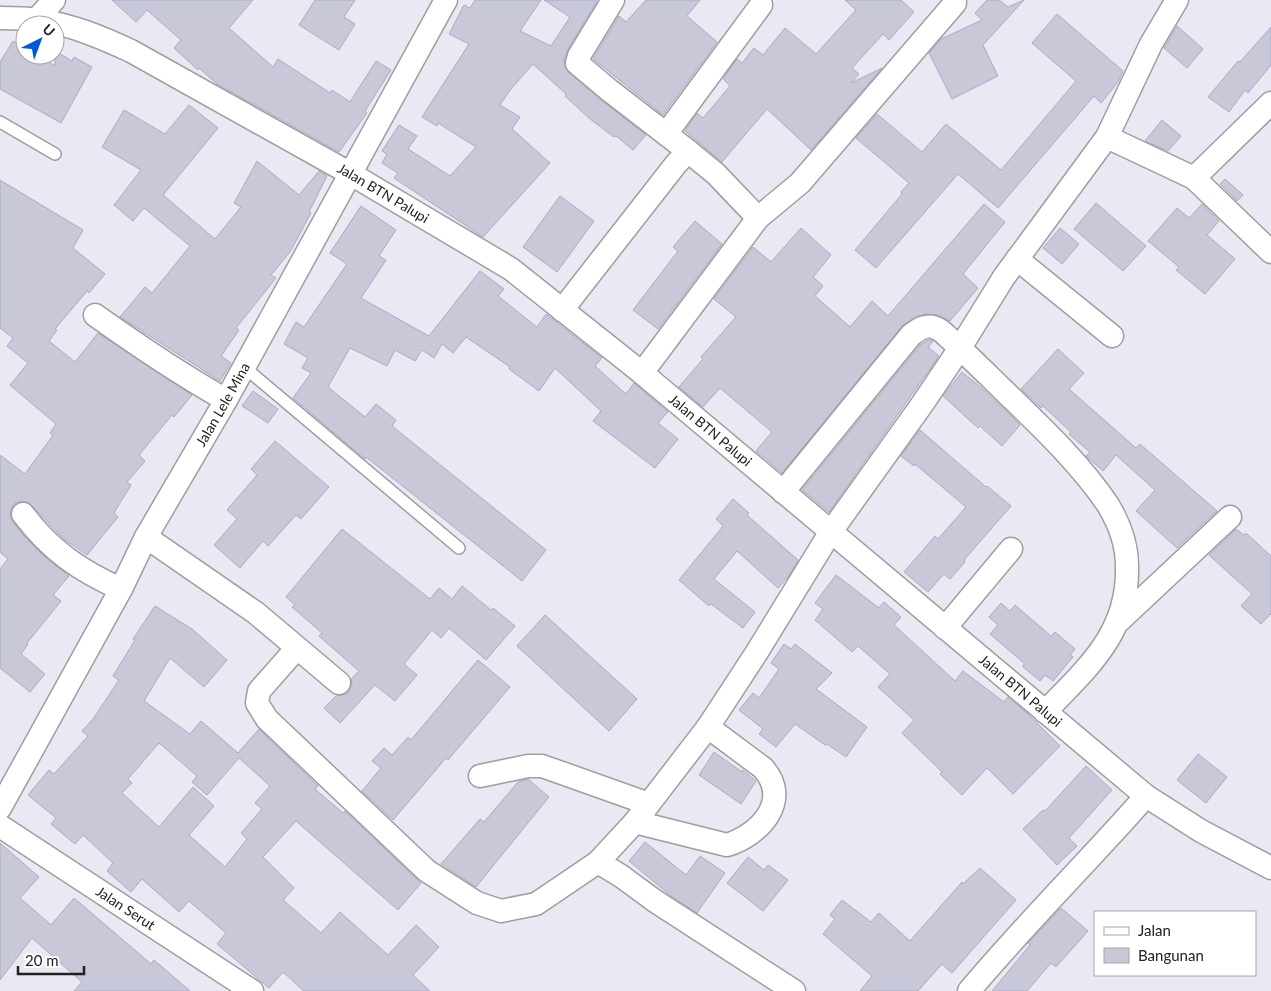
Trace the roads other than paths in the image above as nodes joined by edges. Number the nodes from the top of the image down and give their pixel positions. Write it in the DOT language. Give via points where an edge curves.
graph roads {
  1 [pos="54,0"];
  2 [pos="446,0"];
  3 [pos="613,0"];
  4 [pos="1177,0"];
  5 [pos="955,3"];
  6 [pos="761,4"];
  7 [pos="41,15"];
  8 [pos="0,18"];
  9 [pos="15,18"];
  10 [pos="65,25"];
  11 [pos="1271,104"];
  12 [pos="0,122"];
  13 [pos="666,134"];
  14 [pos="1107,137"];
  15 [pos="688,151"];
  16 [pos="55,154"];
  17 [pos="351,174"];
  18 [pos="1194,178"];
  19 [pos="758,218"];
  20 [pos="1271,252"];
  21 [pos="1017,259"];
  22 [pos="562,310"];
  23 [pos="95,315"];
  24 [pos="1112,336"];
  25 [pos="960,348"];
  26 [pos="244,367"];
  27 [pos="642,373"];
  28 [pos="226,400"];
  29 [pos="783,492"];
  30 [pos="23,514"];
  31 [pos="1230,517"];
  32 [pos="830,533"];
  33 [pos="146,536"];
  34 [pos="460,548"];
  35 [pos="1011,549"];
  36 [pos="121,589"];
  37 [pos="1118,622"];
  38 [pos="945,628"];
  39 [pos="297,648"];
  40 [pos="339,683"];
  41 [pos="1045,712"];
  42 [pos="708,727"];
  43 [pos="480,776"];
  44 [pos="1146,796"];
  45 [pos="649,804"];
  46 [pos="0,812"];
  47 [pos="634,822"];
  48 [pos="598,862"];
  49 [pos="1271,868"];
  50 [pos="252,991"];
  51 [pos="794,991"];
  52 [pos="969,991"];
  1 -- 7 [label="street"];
  2 -- 17 [label="street, Jalan Lele Mina"];
  3 -- 13 [label="street" via="577,63"];
  4 -- 14 [label="street" via="1151,44"];
  5 -- 19 [label="street" via="800,183"];
  6 -- 13 [label="street"];
  8 -- 9 [label="street, Jalan BTN Palupi"];
  10 -- 17 [label="street, Jalan BTN Palupi" via="131,51"];
  11 -- 18 [label="street"];
  12 -- 16 [label="lane"];
  13 -- 15 [label="street"];
  14 -- 18 [label="street"];
  14 -- 21 [label="street"];
  15 -- 19 [label="street" via="716,174"];
  15 -- 22 [label="street"];
  17 -- 22 [label="street, Jalan BTN Palupi" via="511,269"];
  17 -- 26 [label="street, Jalan Lele Mina"];
  18 -- 20 [label="street"];
  19 -- 27 [label="street"];
  21 -- 24 [label="street"];
  21 -- 25 [label="street"];
  22 -- 27 [label="street, Jalan BTN Palupi"];
  23 -- 28 [label="street" via="142,349"];
  25 -- 29 [label="street" via="938,328 926,326 918,329"];
  25 -- 32 [label="street"];
  25 -- 37 [label="street" via="1086,476 1109,507 1126,546 1126,587"];
  26 -- 28 [label="street, Jalan Lele Mina"];
  26 -- 34 [label="lane"];
  27 -- 29 [label="street, Jalan BTN Palupi"];
  28 -- 33 [label="street, Jalan Lele Mina"];
  29 -- 32 [label="street, Jalan BTN Palupi"];
  30 -- 36 [label="street" via="48,544 63,556 98,579"];
  31 -- 37 [label="street"];
  32 -- 38 [label="street, Jalan BTN Palupi"];
  32 -- 42 [label="street"];
  33 -- 36 [label="street, Jalan Lele Mina"];
  33 -- 39 [label="street" via="256,613"];
  35 -- 38 [label="street"];
  36 -- 46 [label="street, Jalan Lele Mina"];
  37 -- 41 [label="street" via="1096,659"];
  38 -- 41 [label="street, Jalan BTN Palupi"];
  39 -- 40 [label="street"];
  39 -- 48 [label="street" via="259,691 256,703 266,719 427,871 477,903 501,911 536,904"];
  41 -- 44 [label="street, Jalan BTN Palupi"];
  42 -- 45 [label="street"];
  42 -- 47 [label="street" via="771,776 776,798 768,815 751,833 727,845"];
  43 -- 45 [label="street" via="542,766"];
  44 -- 49 [label="street, Jalan BTN Palupi" via="1201,831"];
  44 -- 52 [label="street"];
  45 -- 47 [label="street"];
  46 -- 50 [label="street, Jalan Serut"];
  47 -- 48 [label="street"];
  48 -- 51 [label="street"];
}
